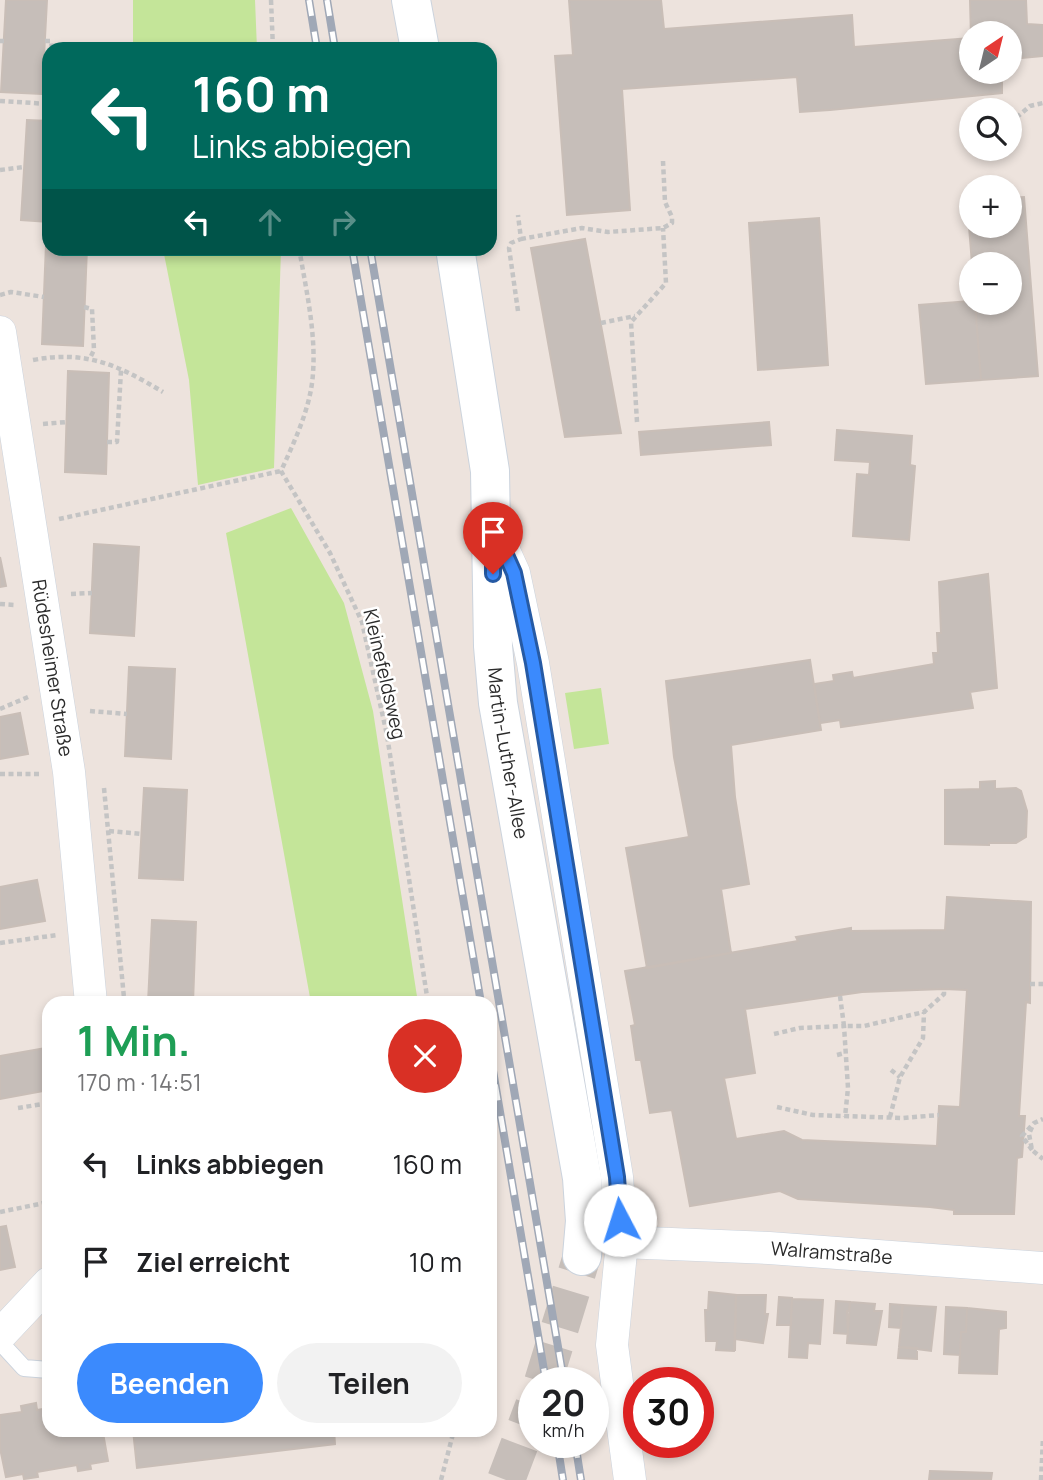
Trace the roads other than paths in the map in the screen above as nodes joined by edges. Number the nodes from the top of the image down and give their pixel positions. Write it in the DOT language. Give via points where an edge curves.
graph roads {
  1 [pos="411,0"];
  2 [pos="418,42"];
  3 [pos="456,256"];
  4 [pos="0,332"];
  5 [pos="493,526"];
  6 [pos="90,996"];
  7 [pos="622,1241"];
  8 [pos="582,1256"];
  9 [pos="1043,1268"];
  10 [pos="42,1290"];
  11 [pos="0,1335"];
  12 [pos="0,1342"];
  13 [pos="42,1369"];
  14 [pos="631,1480"];
  1 -- 2 [label="main road"];
  3 -- 5 [label="main road, Martin-Luther-Allee" via="487,436"];
  4 -- 6 [label="street, Rüdesheimer Straße" via="69,772"];
  5 -- 7 [label="street" via="514,573 533,663 617,1177"];
  5 -- 8 [label="main road, Martin-Luther-Allee" via="498,703 582,1178"];
  7 -- 9 [label="street, Walramstraße"];
  7 -- 14 [label="street" via="612,1345"];
  10 -- 11 [label="street"];
  12 -- 13 [label="lane" via="24,1368"];
}
